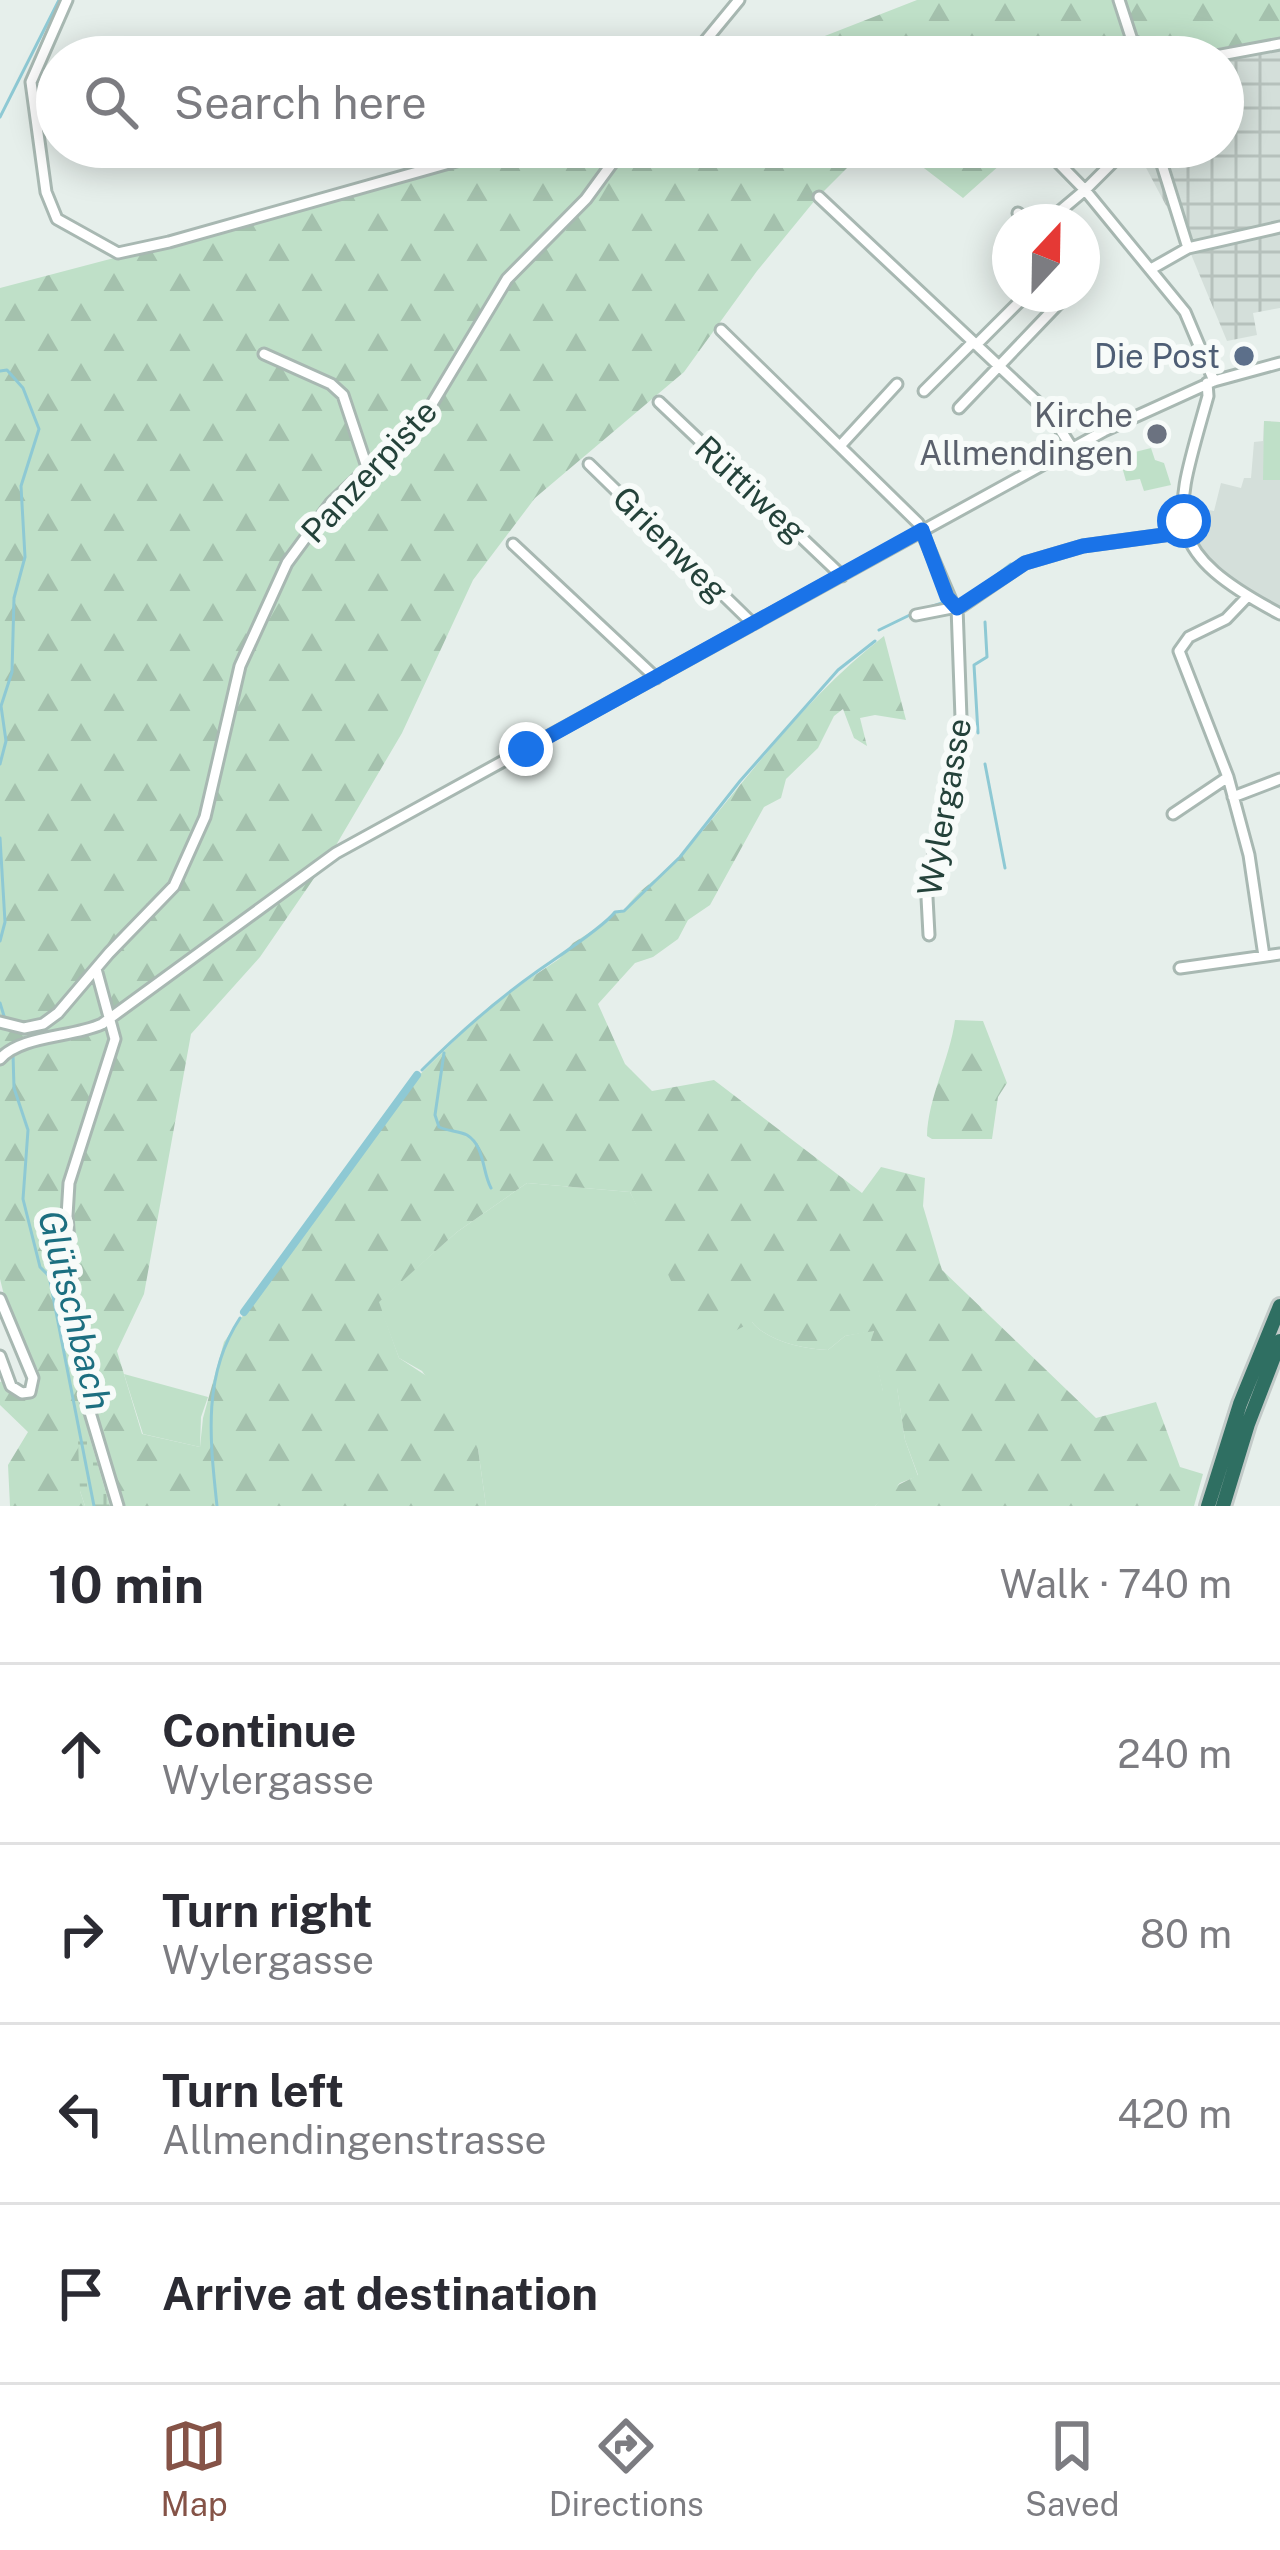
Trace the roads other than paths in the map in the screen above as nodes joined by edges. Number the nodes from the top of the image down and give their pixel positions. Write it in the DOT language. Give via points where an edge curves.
graph roads {
  1 [pos="68,0"];
  2 [pos="739,0"];
  3 [pos="1119,0"];
  4 [pos="52,36"];
  5 [pos="709,36"];
  6 [pos="1128,36"];
  7 [pos="1280,44"];
  8 [pos="1244,51"];
  9 [pos="36,71"];
  10 [pos="36,119"];
  11 [pos="43,168"];
  12 [pos="432,168"];
  13 [pos="609,168"];
  14 [pos="1064,168"];
  15 [pos="1107,168"];
  16 [pos="1163,168"];
  17 [pos="1085,190"];
  18 [pos="818,197"];
  19 [pos="1068,204"];
  20 [pos="1280,227"];
  21 [pos="1188,248"];
  22 [pos="1150,269"];
  23 [pos="1008,312"];
  24 [pos="1051,312"];
  25 [pos="721,330"];
  26 [pos="975,344"];
  27 [pos="264,354"];
  28 [pos="1280,363"];
  29 [pos="998,366"];
  30 [pos="1210,382"];
  31 [pos="897,384"];
  32 [pos="924,392"];
  33 [pos="659,402"];
  34 [pos="959,408"];
  35 [pos="840,446"];
  36 [pos="1072,448"];
  37 [pos="589,464"];
  38 [pos="368,470"];
  39 [pos="922,530"];
  40 [pos="1186,532"];
  41 [pos="513,544"];
  42 [pos="842,576"];
  43 [pos="1248,596"];
  44 [pos="956,607"];
  45 [pos="1280,614"];
  46 [pos="916,615"];
  47 [pos="753,624"];
  48 [pos="656,678"];
  49 [pos="1228,777"];
  50 [pos="1280,778"];
  51 [pos="1233,797"];
  52 [pos="1173,814"];
  53 [pos="929,935"];
  54 [pos="1280,954"];
  55 [pos="1264,956"];
  56 [pos="1180,968"];
  57 [pos="96,969"];
  58 [pos="111,1017"];
  59 [pos="0,1022"];
  60 [pos="0,1059"];
  61 [pos="0,1299"];
  62 [pos="1280,1306"];
  63 [pos="1280,1341"];
  64 [pos="0,1356"];
  65 [pos="118,1506"];
  66 [pos="1208,1506"];
  67 [pos="1223,1506"];
  1 -- 4 [label="street"];
  2 -- 5 [label="street"];
  3 -- 6 [label="street"];
  7 -- 8 [label="street"];
  9 -- 10 [label="street"];
  11 -- 12 [label="street" via="57,219 118,253"];
  13 -- 38 [label="street, Panzerpiste" via="507,279 426,414"];
  14 -- 17 [label="street"];
  15 -- 17 [label="street"];
  16 -- 21 [label="street"];
  17 -- 19 [label="street"];
  17 -- 22 [label="street"];
  18 -- 26 [label="street"];
  20 -- 21 [label="street"];
  21 -- 22 [label="street"];
  22 -- 30 [label="street" via="1191,320"];
  23 -- 26 [label="street"];
  24 -- 29 [label="street"];
  25 -- 35 [label="street"];
  26 -- 29 [label="street"];
  26 -- 32 [label="street"];
  27 -- 38 [label="street" via="343,395"];
  28 -- 30 [label="street"];
  29 -- 34 [label="street"];
  29 -- 36 [label="street" via="1056,420"];
  30 -- 36 [label="street"];
  30 -- 40 [label="street" via="1184,491"];
  31 -- 35 [label="street"];
  33 -- 42 [label="street, Rüttiweg"];
  35 -- 39 [label="street"];
  36 -- 39 [label="street"];
  37 -- 47 [label="street, Grienweg"];
  38 -- 57 [label="street, Panzerpiste" via="315,523 279,578 234,684 205,817 182,874"];
  39 -- 42 [label="street"];
  39 -- 44 [label="street, Wylergasse"];
  40 -- 43 [label="street" via="1202,562"];
  40 -- 44 [label="street" via="1025,563"];
  41 -- 48 [label="street"];
  42 -- 47 [label="street"];
  43 -- 45 [label="street"];
  43 -- 49 [label="street" via="1179,648"];
  44 -- 46 [label="street"];
  44 -- 53 [label="street, Wylergasse" via="961,718 926,879"];
  47 -- 48 [label="street"];
  48 -- 58 [label="street" via="321,862"];
  49 -- 51 [label="street"];
  49 -- 52 [label="street"];
  50 -- 51 [label="street"];
  51 -- 55 [label="street"];
  54 -- 55 [label="street"];
  55 -- 56 [label="street"];
  57 -- 58 [label="street"];
  57 -- 59 [label="street, Panzerpiste" via="43,1024"];
  58 -- 60 [label="street" via="80,1033 20,1044"];
  58 -- 65 [label="street" via="114,1047 69,1184 68,1216 86,1400"];
  61 -- 64 [label="street" via="33,1378 30,1392 10,1386"];
  62 -- 66 [label="highway"];
  63 -- 67 [label="highway"];
}
